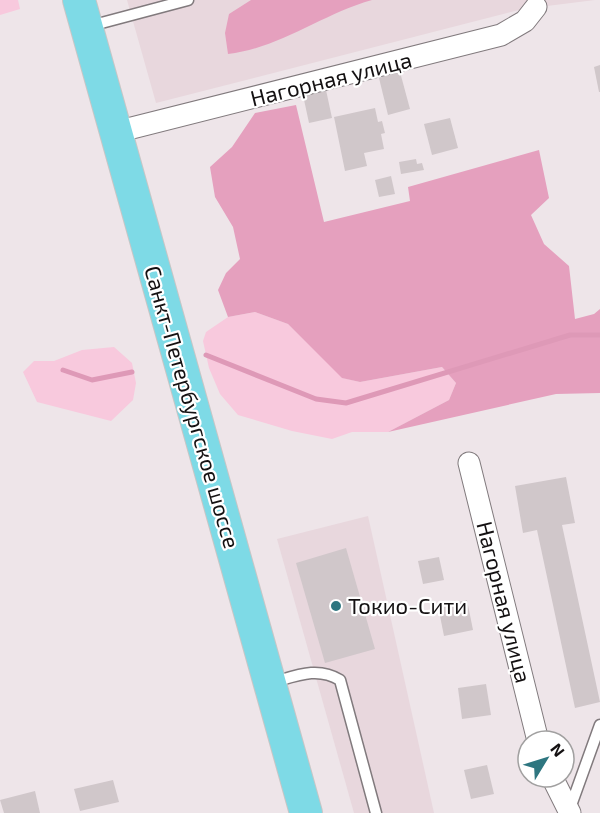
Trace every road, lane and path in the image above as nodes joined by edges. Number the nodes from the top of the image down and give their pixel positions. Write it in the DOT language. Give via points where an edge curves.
graph roads {
  1 [pos="62,0"];
  2 [pos="188,0"];
  3 [pos="536,3"];
  4 [pos="83,14"];
  5 [pos="116,132"];
  6 [pos="469,464"];
  7 [pos="270,683"];
  8 [pos="600,725"];
  9 [pos="535,729"];
  10 [pos="557,789"];
  11 [pos="568,812"];
  12 [pos="288,813"];
  13 [pos="306,813"];
  14 [pos="376,813"];
  1 -- 12 [label="main road, Санкт-Петербургское шоссе"];
  2 -- 4 [label="lane"];
  3 -- 5 [label="street, Нагорная улица" via="525,21 501,35"];
  4 -- 5 [label="main road, Санкт-Петербургское шоссе"];
  5 -- 7 [label="main road, Санкт-Петербургское шоссе"];
  6 -- 9 [label="street, Нагорная улица"];
  7 -- 13 [label="main road, Санкт-Петербургское шоссе"];
  7 -- 14 [label="lane" via="314,672 328,673 340,680"];
  8 -- 11 [label="lane"];
  10 -- 11 [label="street"];
}
